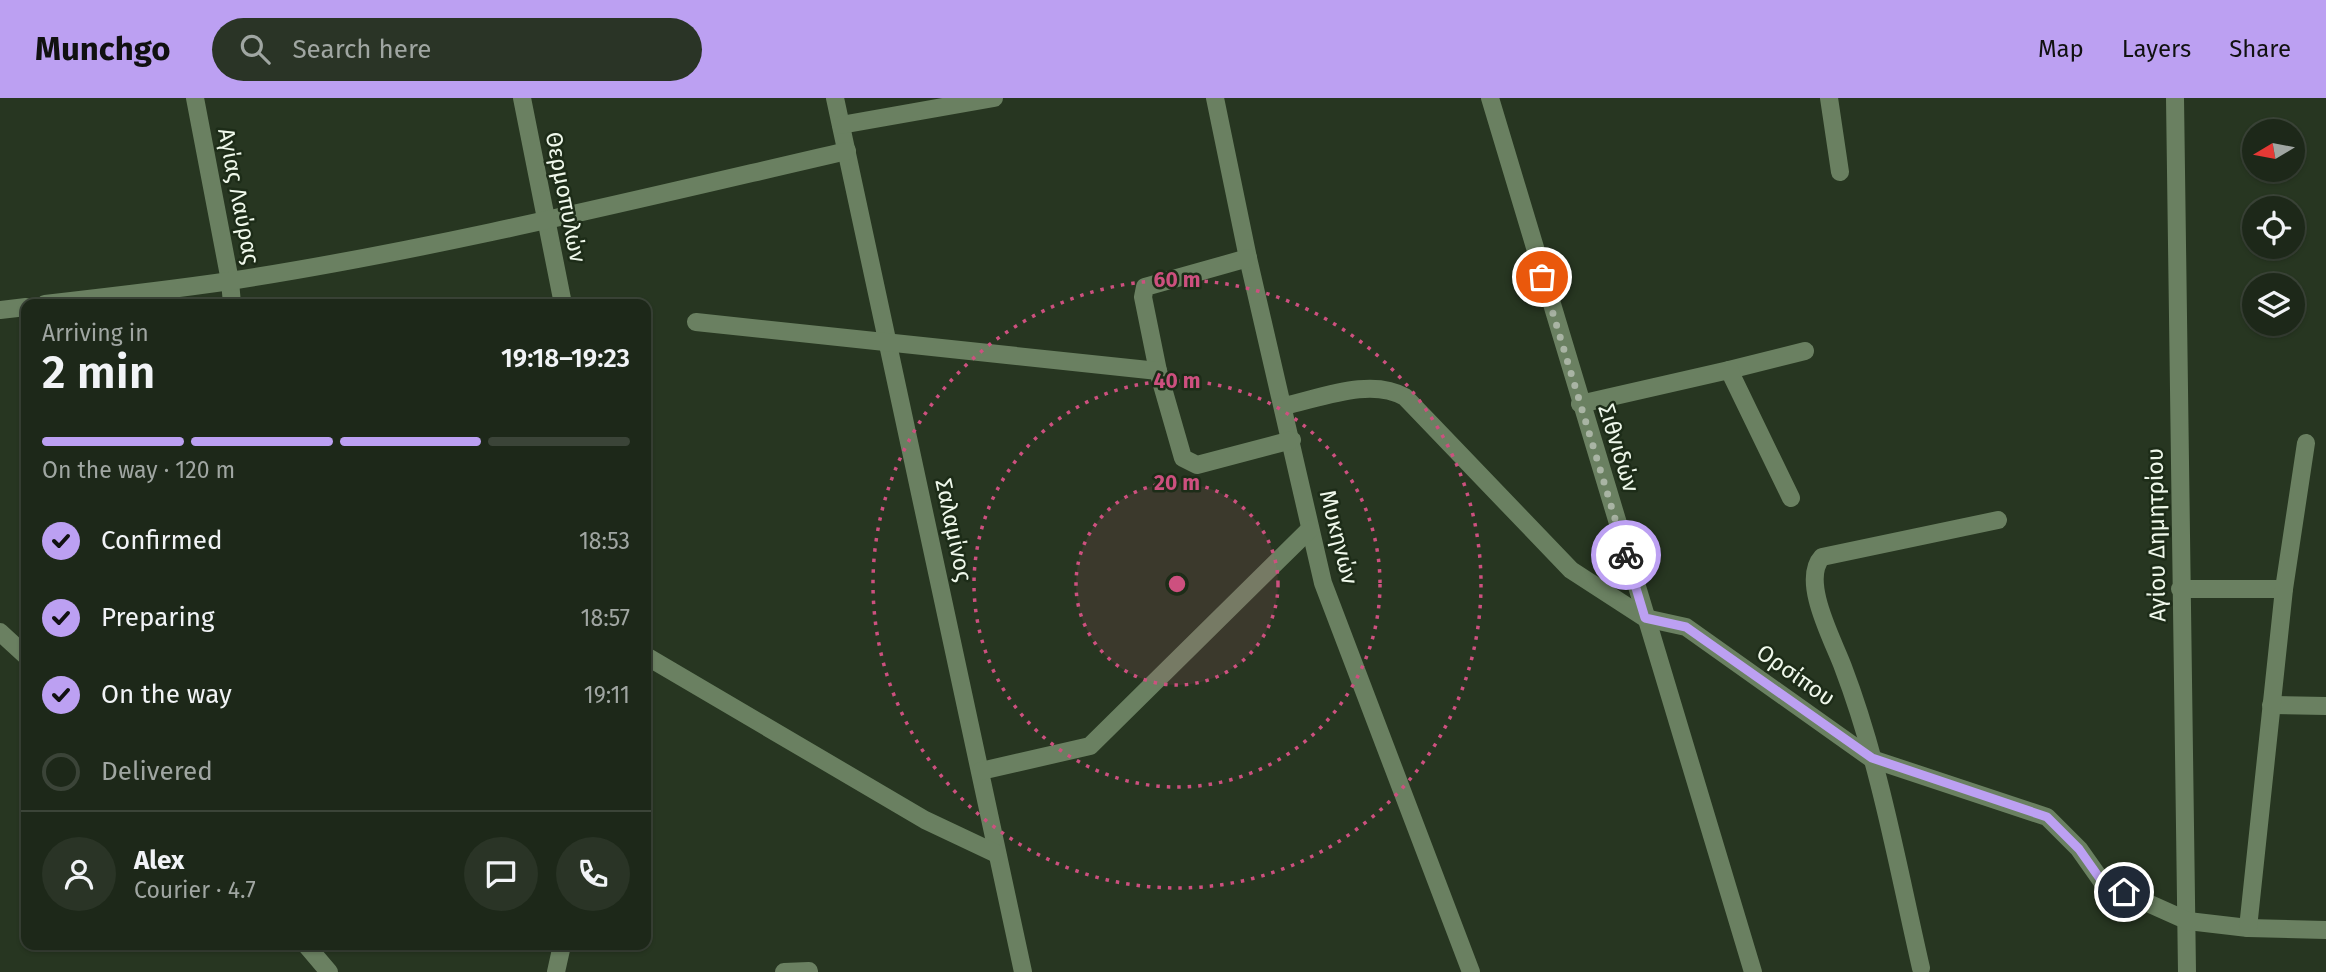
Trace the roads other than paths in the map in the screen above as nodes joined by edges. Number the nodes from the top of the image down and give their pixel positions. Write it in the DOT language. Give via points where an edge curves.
graph roads {
  1 [pos="195,98"];
  2 [pos="522,98"];
  3 [pos="835,98"];
  4 [pos="995,98"];
  5 [pos="1215,98"];
  6 [pos="1490,98"];
  7 [pos="1829,98"];
  8 [pos="2175,98"];
  9 [pos="841,125"];
  10 [pos="848,151"];
  11 [pos="1840,172"];
  12 [pos="546,220"];
  13 [pos="1248,258"];
  14 [pos="230,281"];
  15 [pos="85,299"];
  16 [pos="232,299"];
  17 [pos="562,299"];
  18 [pos="21,308"];
  19 [pos="0,310"];
  20 [pos="696,322"];
  21 [pos="888,344"];
  22 [pos="1805,351"];
  23 [pos="1728,370"];
  24 [pos="1158,371"];
  25 [pos="1580,404"];
  26 [pos="1284,406"];
  27 [pos="1292,440"];
  28 [pos="2306,443"];
  29 [pos="1791,498"];
  30 [pos="1998,520"];
  31 [pos="1310,529"];
  32 [pos="2180,589"];
  33 [pos="2284,589"];
  34 [pos="1645,618"];
  35 [pos="0,632"];
  36 [pos="21,651"];
  37 [pos="651,659"];
  38 [pos="2271,705"];
  39 [pos="2326,706"];
  40 [pos="1872,758"];
  41 [pos="981,771"];
  42 [pos="997,854"];
  43 [pos="2188,921"];
  44 [pos="2248,928"];
  45 [pos="2326,930"];
  46 [pos="310,950"];
  47 [pos="561,950"];
  48 [pos="1921,968"];
  49 [pos="809,971"];
  50 [pos="329,972"];
  51 [pos="556,972"];
  52 [pos="784,972"];
  53 [pos="1023,972"];
  54 [pos="1471,972"];
  55 [pos="1752,972"];
  56 [pos="2187,972"];
  1 -- 14 [label="street, Αγίας Λαύρας"];
  2 -- 12 [label="street, Θερμοπυλών"];
  3 -- 9 [label="street, Σαλαμίνος"];
  4 -- 9 [label="street"];
  5 -- 13 [label="street, Μυκηνών"];
  6 -- 25 [label="street, Σιθνιδών"];
  7 -- 11 [label="street"];
  8 -- 32 [label="street, Αγίου Δημητρίου"];
  9 -- 10 [label="street, Σαλαμίνος"];
  10 -- 12 [label="street"];
  10 -- 21 [label="street, Σαλαμίνος"];
  12 -- 14 [label="street"];
  12 -- 17 [label="street, Θερμοπυλών"];
  13 -- 24 [label="street" via="1145,287 1143,297"];
  13 -- 26 [label="street, Μυκηνών"];
  14 -- 15 [label="street"];
  14 -- 16 [label="street, Αγίας Λαύρας"];
  18 -- 19 [label="street"];
  20 -- 21 [label="street"];
  21 -- 24 [label="street"];
  21 -- 41 [label="street, Σαλαμίνος"];
  22 -- 23 [label="street"];
  23 -- 25 [label="street"];
  23 -- 29 [label="street"];
  24 -- 27 [label="street" via="1183,458 1189,463 1197,465"];
  25 -- 34 [label="street, Σιθνιδών"];
  26 -- 27 [label="street, Μυκηνών"];
  26 -- 34 [label="street, Ορσίπου" via="1369,388 1391,389 1405,397 1571,570"];
  27 -- 31 [label="street, Μυκηνών"];
  28 -- 33 [label="street"];
  30 -- 40 [label="street" via="1822,557 1816,564 1814,573 1828,633"];
  31 -- 41 [label="street" via="1090,746"];
  31 -- 54 [label="street, Μυκηνών" via="1323,583"];
  32 -- 33 [label="street"];
  32 -- 43 [label="street, Αγίου Δημητρίου"];
  33 -- 38 [label="street"];
  34 -- 40 [label="street, Ορσίπου" via="1686,627"];
  34 -- 55 [label="street, Σιθνιδών"];
  35 -- 36 [label="street"];
  37 -- 42 [label="street" via="925,820"];
  38 -- 39 [label="street"];
  38 -- 44 [label="street"];
  40 -- 43 [label="street, Ορσίπου" via="2047,817 2079,849 2103,883"];
  40 -- 48 [label="street"];
  41 -- 42 [label="street, Σαλαμίνος"];
  42 -- 53 [label="street, Σαλαμίνος"];
  43 -- 44 [label="street, Ορσίπου"];
  43 -- 56 [label="street, Αγίου Δημητρίου"];
  44 -- 45 [label="street, Ορσίπου"];
  46 -- 50 [label="street"];
  47 -- 51 [label="street"];
  49 -- 52 [label="street"];
}
